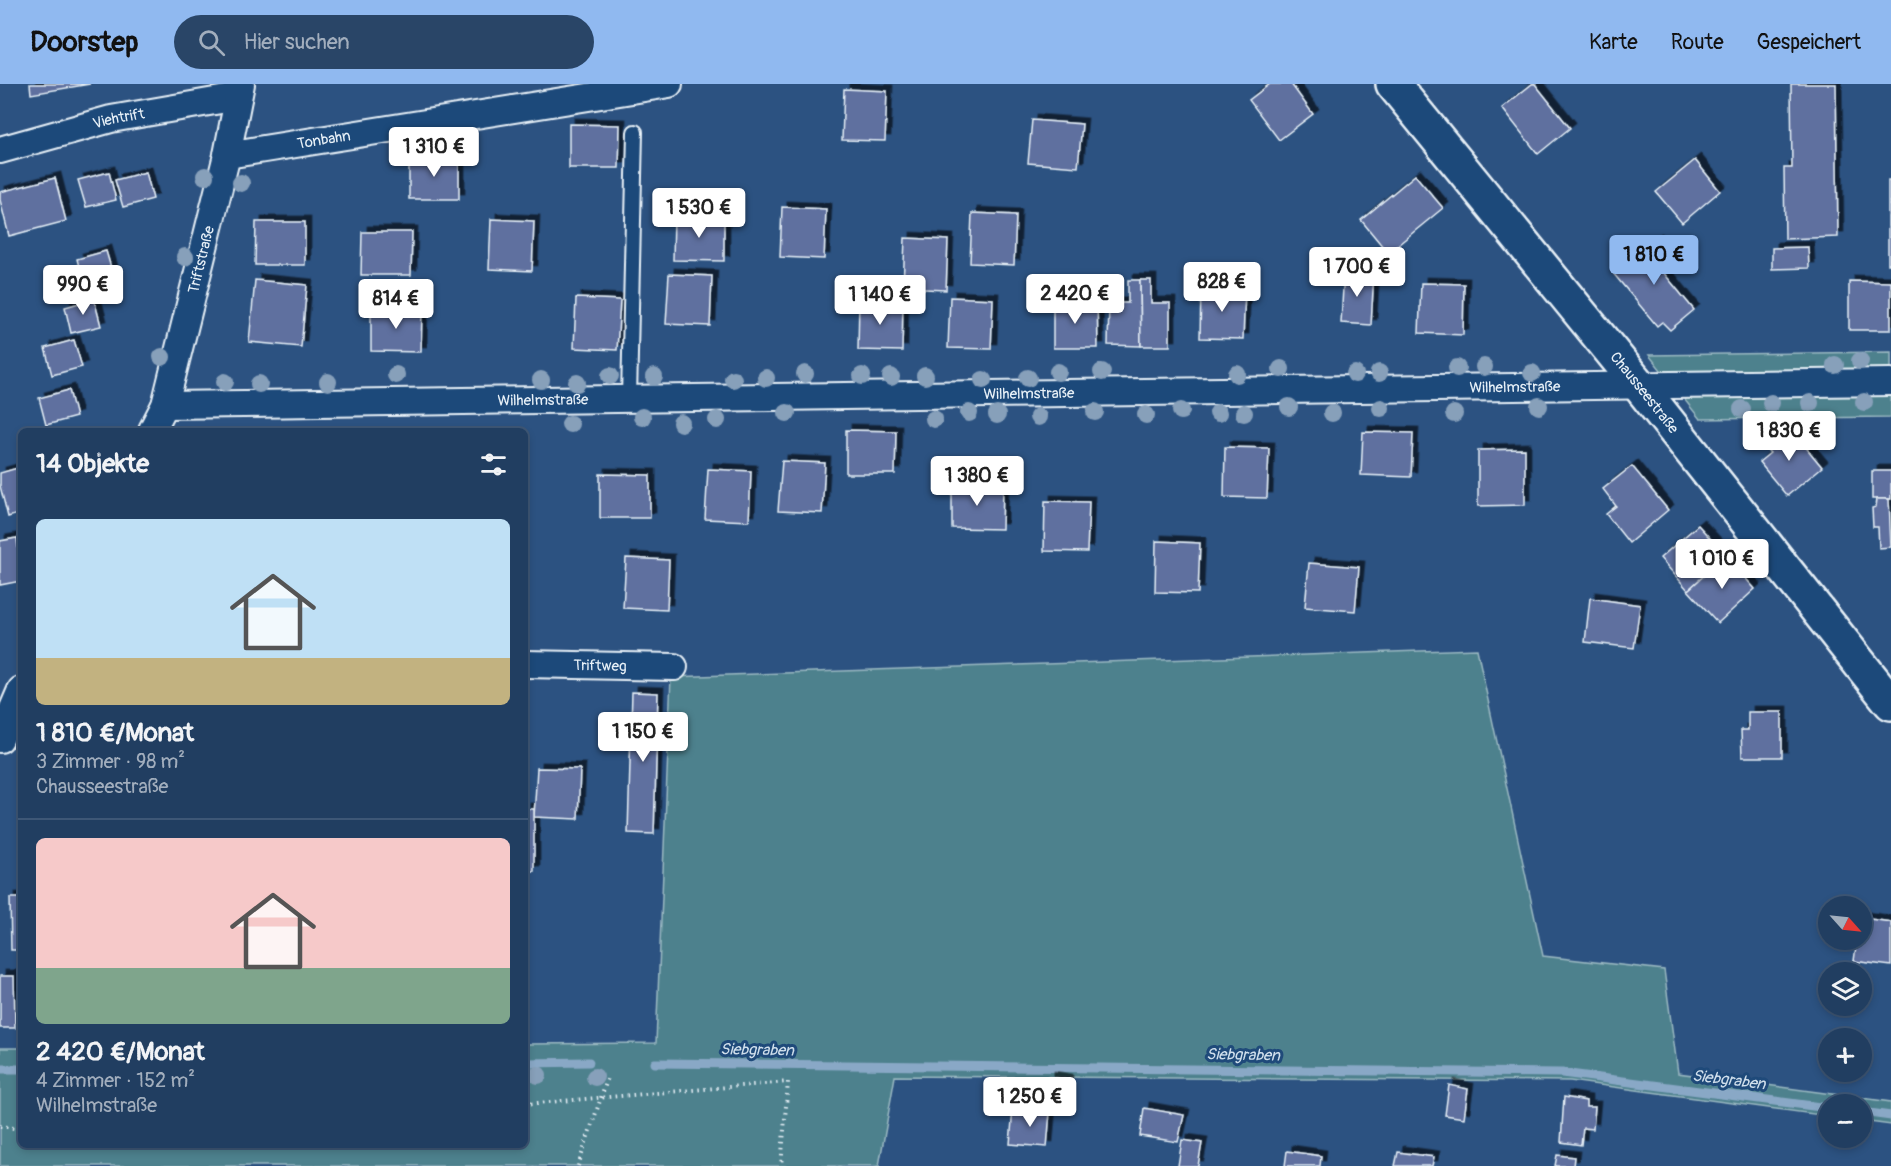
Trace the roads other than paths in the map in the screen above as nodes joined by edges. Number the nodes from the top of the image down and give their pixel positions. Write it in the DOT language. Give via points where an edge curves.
graph roads {
  1 [pos="669,84"];
  2 [pos="1393,84"];
  3 [pos="240,91"];
  4 [pos="636,132"];
  5 [pos="0,150"];
  6 [pos="227,154"];
  7 [pos="1891,382"];
  8 [pos="1638,384"];
  9 [pos="629,398"];
  10 [pos="165,405"];
  11 [pos="153,428"];
  12 [pos="528,664"];
  13 [pos="674,667"];
  14 [pos="18,697"];
  15 [pos="1891,703"];
  16 [pos="0,739"];
  1 -- 6 [label="street, Tonbahn"];
  2 -- 8 [label="main road, Chausseestraße"];
  3 -- 5 [label="street, Viehtrift" via="111,119"];
  3 -- 6 [label="street, Triftstraße"];
  4 -- 9 [label="lane"];
  6 -- 10 [label="street, Triftstraße"];
  7 -- 8 [label="street, Wilhelmstraße"];
  8 -- 9 [label="street, Wilhelmstraße"];
  8 -- 15 [label="main road, Chausseestraße"];
  9 -- 10 [label="street, Wilhelmstraße"];
  10 -- 11 [label="street, Triftstraße"];
  12 -- 13 [label="street, Triftweg"];
  14 -- 16 [label="street"];
}
